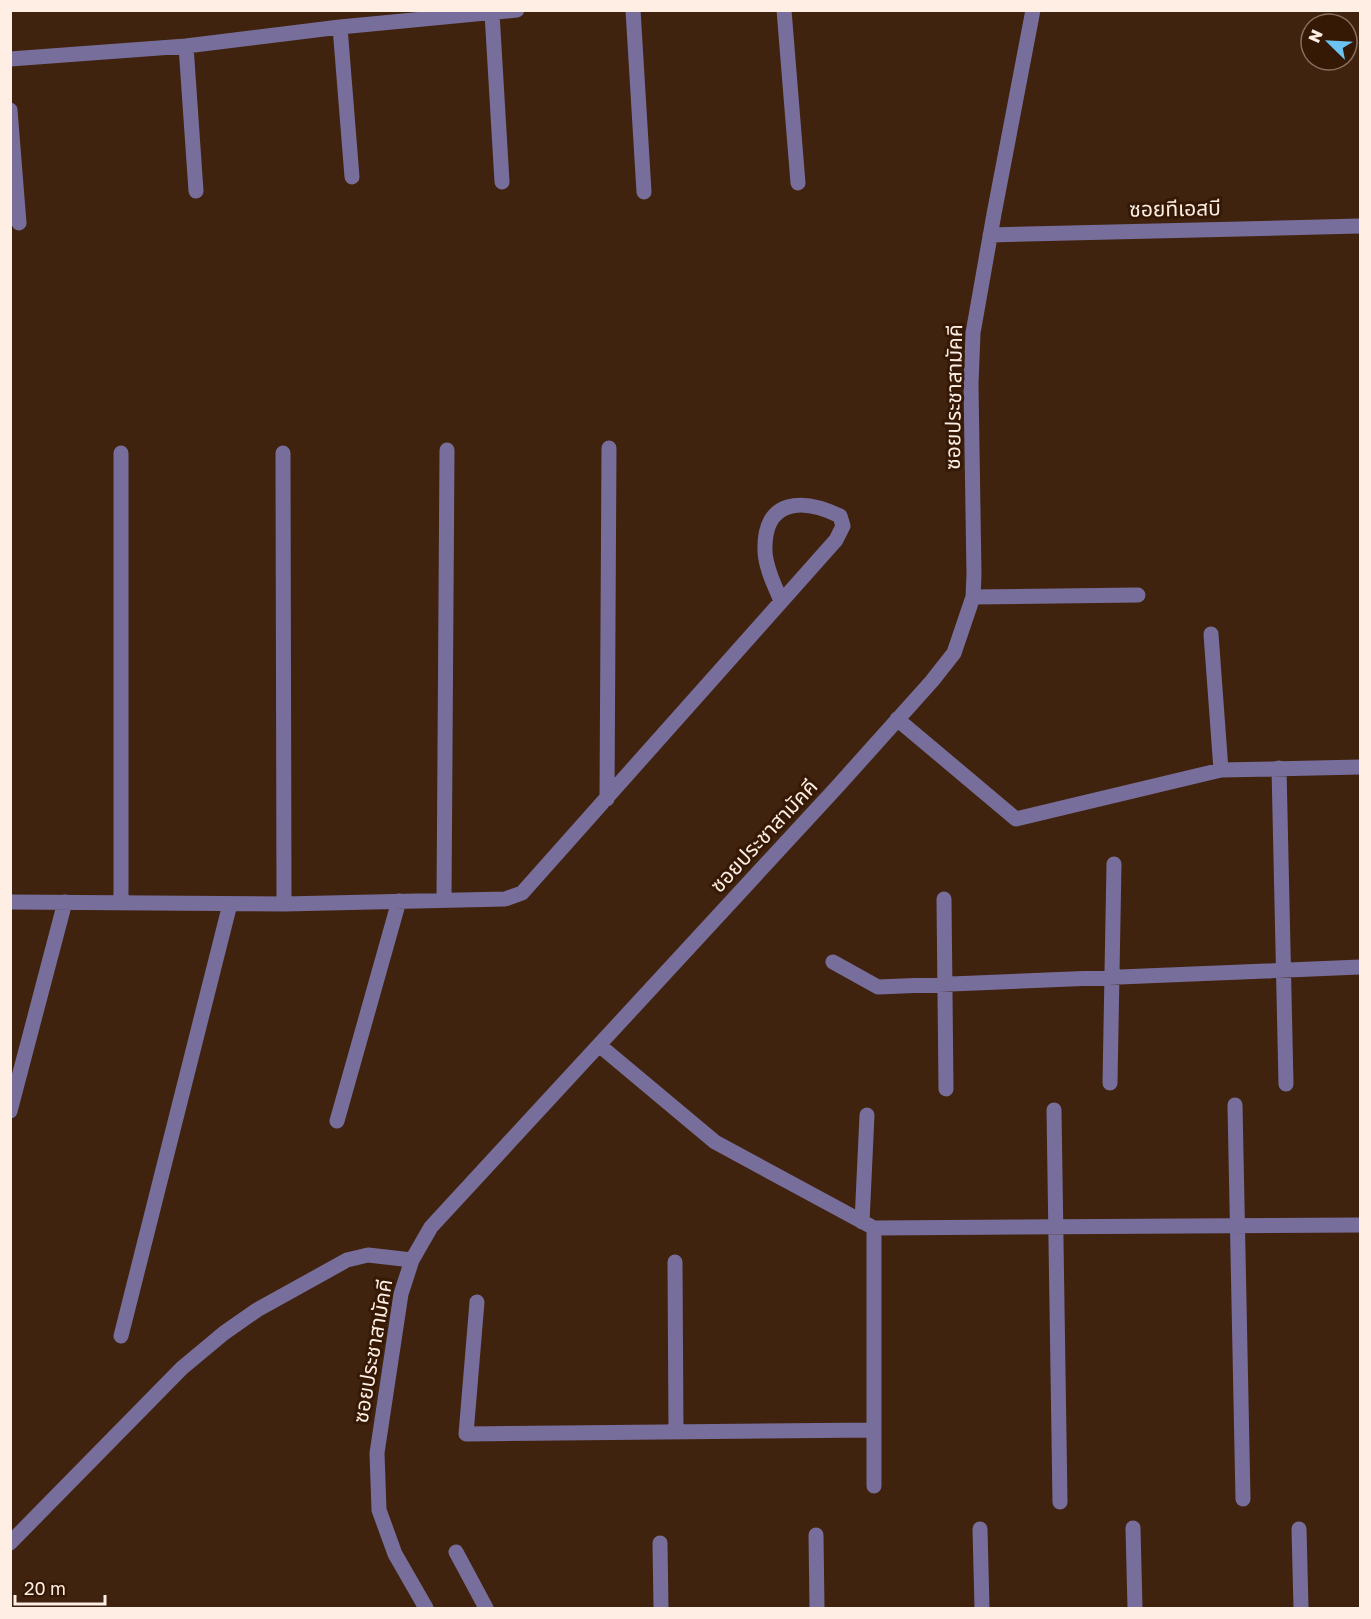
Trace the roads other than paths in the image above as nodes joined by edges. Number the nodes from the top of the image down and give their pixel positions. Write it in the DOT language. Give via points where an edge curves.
graph roads {
  1 [pos="517,10"];
  2 [pos="633,10"];
  3 [pos="784,10"];
  4 [pos="1033,10"];
  5 [pos="492,13"];
  6 [pos="340,27"];
  7 [pos="186,46"];
  8 [pos="10,59"];
  9 [pos="10,110"];
  10 [pos="352,177"];
  11 [pos="502,182"];
  12 [pos="798,183"];
  13 [pos="196,191"];
  14 [pos="644,192"];
  15 [pos="19,223"];
  16 [pos="1360,226"];
  17 [pos="990,235"];
  18 [pos="609,448"];
  19 [pos="447,450"];
  20 [pos="121,453"];
  21 [pos="283,453"];
  22 [pos="1138,595"];
  23 [pos="973,597"];
  24 [pos="781,601"];
  25 [pos="1211,634"];
  26 [pos="897,719"];
  27 [pos="1360,767"];
  28 [pos="1279,768"];
  29 [pos="1221,770"];
  30 [pos="607,799"];
  31 [pos="1114,864"];
  32 [pos="944,899"];
  33 [pos="444,900"];
  34 [pos="399,901"];
  35 [pos="10,902"];
  36 [pos="65,902"];
  37 [pos="121,902"];
  38 [pos="230,904"];
  39 [pos="284,904"];
  40 [pos="833,962"];
  41 [pos="1360,966"];
  42 [pos="1283,969"];
  43 [pos="1112,976"];
  44 [pos="944,984"];
  45 [pos="598,1046"];
  46 [pos="1110,1083"];
  47 [pos="1286,1084"];
  48 [pos="946,1089"];
  49 [pos="1234,1105"];
  50 [pos="1054,1110"];
  51 [pos="10,1111"];
  52 [pos="867,1114"];
  53 [pos="337,1121"];
  54 [pos="868,1225"];
  55 [pos="1360,1225"];
  56 [pos="1237,1226"];
  57 [pos="1055,1228"];
  58 [pos="412,1260"];
  59 [pos="675,1262"];
  60 [pos="477,1302"];
  61 [pos="121,1336"];
  62 [pos="874,1430"];
  63 [pos="676,1432"];
  64 [pos="874,1486"];
  65 [pos="1243,1499"];
  66 [pos="1060,1502"];
  67 [pos="1133,1528"];
  68 [pos="980,1529"];
  69 [pos="1299,1529"];
  70 [pos="816,1535"];
  71 [pos="10,1543"];
  72 [pos="660,1543"];
  73 [pos="456,1551"];
  74 [pos="426,1608"];
  75 [pos="486,1608"];
  76 [pos="661,1608"];
  77 [pos="817,1608"];
  78 [pos="982,1608"];
  79 [pos="1135,1608"];
  80 [pos="1301,1608"];
  1 -- 5 [label="street"];
  2 -- 14 [label="street"];
  3 -- 12 [label="street"];
  4 -- 17 [label="street, ซอยประชาสามัคคี"];
  5 -- 6 [label="street"];
  5 -- 11 [label="street"];
  6 -- 7 [label="street"];
  6 -- 10 [label="street"];
  7 -- 8 [label="street"];
  7 -- 13 [label="street"];
  9 -- 15 [label="street"];
  16 -- 17 [label="street, ซอยทีเอสบี"];
  17 -- 23 [label="street, ซอยประชาสามัคคี" via="973,333"];
  18 -- 30 [label="street"];
  19 -- 33 [label="street"];
  20 -- 37 [label="street"];
  21 -- 39 [label="street"];
  22 -- 23 [label="street"];
  23 -- 26 [label="street, ซอยประชาสามัคคี" via="954,653"];
  24 -- 24 [label="street" via="836,540 843,526 840,516 801,504 785,507 771,521 765,552"];
  24 -- 30 [label="street"];
  25 -- 29 [label="street"];
  26 -- 29 [label="street" via="1016,819"];
  26 -- 45 [label="street, ซอยประชาสามัคคี"];
  27 -- 28 [label="street"];
  28 -- 29 [label="street"];
  28 -- 42 [label="street"];
  30 -- 33 [label="street" via="522,893 505,899"];
  31 -- 43 [label="street"];
  32 -- 44 [label="street"];
  33 -- 34 [label="street"];
  34 -- 39 [label="street"];
  34 -- 53 [label="street"];
  35 -- 36 [label="street"];
  36 -- 37 [label="street"];
  36 -- 51 [label="street"];
  37 -- 38 [label="street"];
  38 -- 39 [label="street"];
  38 -- 61 [label="street"];
  40 -- 44 [label="street" via="878,987"];
  41 -- 42 [label="street"];
  42 -- 43 [label="street"];
  42 -- 47 [label="street"];
  43 -- 44 [label="street"];
  43 -- 46 [label="street"];
  44 -- 48 [label="street"];
  45 -- 54 [label="street" via="715,1142"];
  45 -- 58 [label="street, ซอยประชาสามัคคี" via="431,1227"];
  49 -- 56 [label="street"];
  50 -- 57 [label="street"];
  52 -- 54 [label="street"];
  54 -- 57 [label="street"];
  54 -- 62 [label="street"];
  55 -- 56 [label="street"];
  56 -- 57 [label="street"];
  56 -- 65 [label="street"];
  57 -- 66 [label="street"];
  58 -- 71 [label="street" via="368,1255 347,1260 224,1333 182,1368"];
  58 -- 74 [label="street, ซอยประชาสามัคคี" via="400,1294 377,1453 379,1510 395,1554"];
  59 -- 63 [label="street"];
  60 -- 63 [label="street" via="466,1434"];
  62 -- 63 [label="street"];
  62 -- 64 [label="street"];
  67 -- 79 [label="street"];
  68 -- 78 [label="street"];
  69 -- 80 [label="street"];
  70 -- 77 [label="street"];
  72 -- 76 [label="street"];
  73 -- 75 [label="street"];
}
